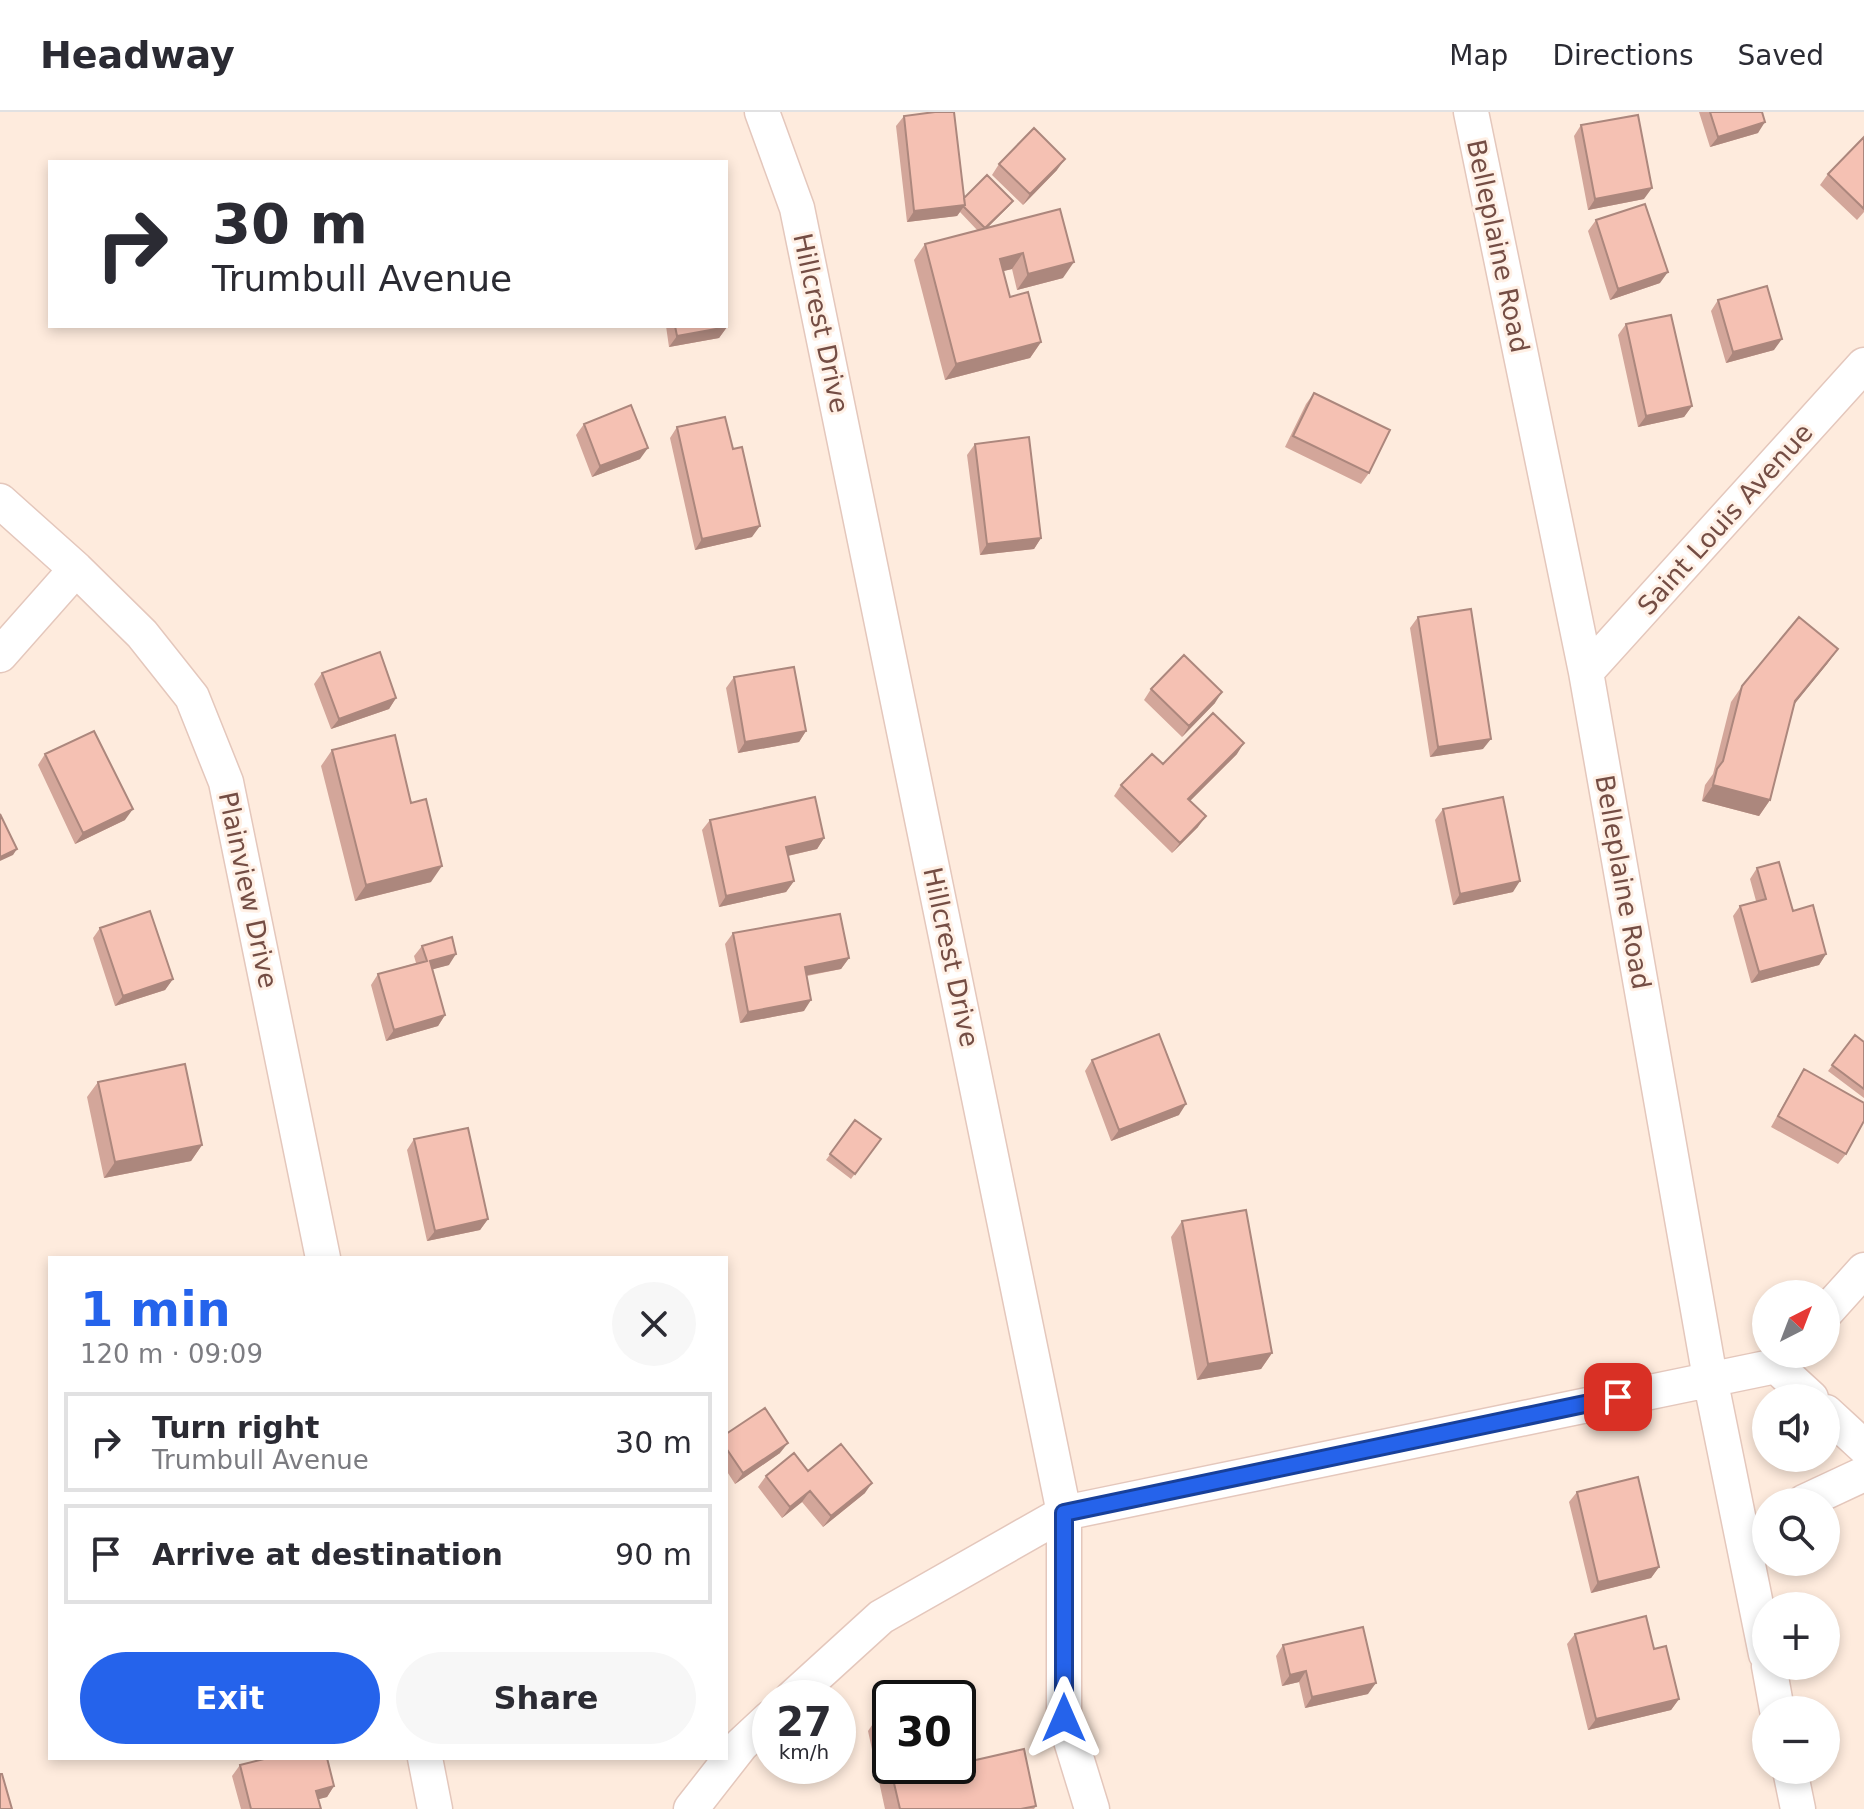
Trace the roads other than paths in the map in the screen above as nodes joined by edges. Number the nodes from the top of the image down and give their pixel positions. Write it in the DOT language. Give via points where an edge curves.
graph roads {
  1 [pos="762,112"];
  2 [pos="1471,112"];
  3 [pos="1864,365"];
  4 [pos="0,501"];
  5 [pos="76,569"];
  6 [pos="0,655"];
  7 [pos="1586,672"];
  8 [pos="323,1256"];
  9 [pos="1864,1270"];
  10 [pos="1840,1297"];
  11 [pos="1752,1367"];
  12 [pos="1787,1368"];
  13 [pos="1710,1378"];
  14 [pos="1800,1384"];
  15 [pos="1840,1425"];
  16 [pos="1864,1447"];
  17 [pos="1864,1474"];
  18 [pos="1834,1488"];
  19 [pos="1064,1513"];
  20 [pos="1752,1518"];
  21 [pos="812,1680"];
  22 [pos="752,1735"];
  23 [pos="425,1760"];
  24 [pos="1793,1784"];
  25 [pos="435,1809"];
  26 [pos="691,1809"];
  27 [pos="1092,1809"];
  28 [pos="1798,1809"];
  1 -- 19 [label="street, Hillcrest Drive" via="797,208"];
  2 -- 7 [label="street, Belleplaine Road"];
  3 -- 7 [label="street, Saint Louis Avenue"];
  4 -- 5 [label="street, Plainview Drive"];
  5 -- 6 [label="street"];
  5 -- 8 [label="street, Plainview Drive" via="142,634 192,697 226,782"];
  7 -- 13 [label="street, Belleplaine Road"];
  9 -- 10 [label="street"];
  11 -- 13 [label="street"];
  12 -- 14 [label="street"];
  13 -- 19 [label="street"];
  13 -- 20 [label="street, Belleplaine Road"];
  15 -- 16 [label="street"];
  17 -- 18 [label="street"];
  19 -- 21 [label="street" via="881,1617"];
  19 -- 27 [label="street, Hillcrest Drive" via="1064,1718"];
  22 -- 26 [label="street"];
  23 -- 25 [label="street"];
  24 -- 28 [label="street"];
}
